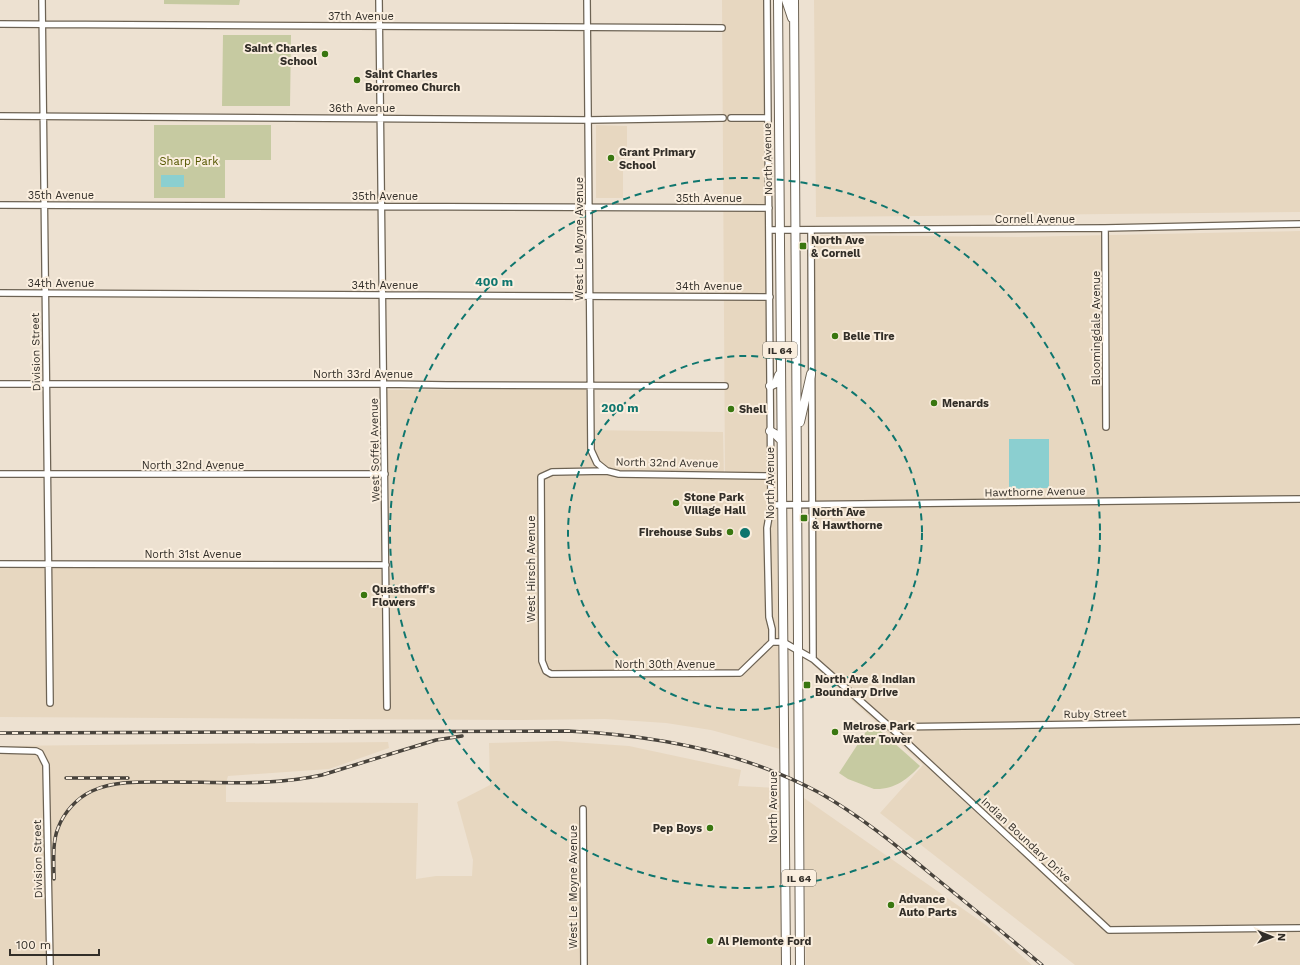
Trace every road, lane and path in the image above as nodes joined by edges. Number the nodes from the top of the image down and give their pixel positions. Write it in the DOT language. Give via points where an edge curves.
graph roads {
  1 [pos="42,0"];
  2 [pos="379,0"];
  3 [pos="587,0"];
  4 [pos="767,0"];
  5 [pos="778,0"];
  6 [pos="786,0"];
  7 [pos="794,0"];
  8 [pos="794,23"];
  9 [pos="0,24"];
  10 [pos="42,24"];
  11 [pos="380,26"];
  12 [pos="587,27"];
  13 [pos="722,28"];
  14 [pos="0,116"];
  15 [pos="43,116"];
  16 [pos="380,118"];
  17 [pos="723,118"];
  18 [pos="731,118"];
  19 [pos="768,118"];
  20 [pos="588,120"];
  21 [pos="0,205"];
  22 [pos="44,205"];
  23 [pos="381,206"];
  24 [pos="588,207"];
  25 [pos="769,208"];
  26 [pos="1300,224"];
  27 [pos="1105,228"];
  28 [pos="769,230"];
  29 [pos="780,230"];
  30 [pos="795,230"];
  31 [pos="811,230"];
  32 [pos="0,293"];
  33 [pos="45,293"];
  34 [pos="383,295"];
  35 [pos="589,296"];
  36 [pos="770,297"];
  37 [pos="780,370"];
  38 [pos="811,374"];
  39 [pos="0,384"];
  40 [pos="46,384"];
  41 [pos="384,384"];
  42 [pos="590,386"];
  43 [pos="725,386"];
  44 [pos="767,386"];
  45 [pos="1106,427"];
  46 [pos="770,431"];
  47 [pos="781,440"];
  48 [pos="796,443"];
  49 [pos="607,471"];
  50 [pos="0,474"];
  51 [pos="385,474"];
  52 [pos="48,475"];
  53 [pos="770,476"];
  54 [pos="541,477"];
  55 [pos="1300,498"];
  56 [pos="771,505"];
  57 [pos="782,505"];
  58 [pos="797,505"];
  59 [pos="812,505"];
  60 [pos="0,564"];
  61 [pos="48,564"];
  62 [pos="386,565"];
  63 [pos="772,642"];
  64 [pos="783,642"];
  65 [pos="797,650"];
  66 [pos="813,659"];
  67 [pos="542,661"];
  68 [pos="50,703"];
  69 [pos="387,707"];
  70 [pos="1300,721"];
  71 [pos="890,727"];
  72 [pos="0,750"];
  73 [pos="583,809"];
  74 [pos="1300,928"];
  75 [pos="800,947"];
  76 [pos="785,948"];
  77 [pos="50,965"];
  78 [pos="584,965"];
  79 [pos="786,965"];
  80 [pos="800,965"];
  1 -- 10 [label="street, Division Street"];
  2 -- 11 [label="street, West Soffel Avenue"];
  3 -- 12 [label="street, West Le Moyne Avenue"];
  4 -- 19 [label="street, North Avenue"];
  5 -- 29 [label="main road, North Avenue / IL 64"];
  6 -- 8 [label="main road"];
  7 -- 8 [label="main road, IL 64"];
  8 -- 30 [label="main road, IL 64"];
  9 -- 10 [label="street, 37th Avenue"];
  10 -- 11 [label="street, 37th Avenue"];
  10 -- 15 [label="street, Division Street"];
  11 -- 12 [label="street, 37th Avenue"];
  11 -- 16 [label="street, West Soffel Avenue"];
  12 -- 13 [label="street, 37th Avenue"];
  12 -- 20 [label="street, West Le Moyne Avenue"];
  14 -- 15 [label="street, 36th Avenue"];
  15 -- 16 [label="street, 36th Avenue"];
  15 -- 22 [label="street, Division Street"];
  16 -- 20 [label="street, 36th Avenue"];
  16 -- 23 [label="street, West Soffel Avenue"];
  17 -- 20 [label="street, 36th Avenue"];
  18 -- 19 [label="street"];
  19 -- 25 [label="street, North Avenue"];
  20 -- 24 [label="street, West Le Moyne Avenue"];
  21 -- 22 [label="street, 35th Avenue"];
  22 -- 23 [label="street, 35th Avenue"];
  22 -- 33 [label="street, Division Street"];
  23 -- 24 [label="street, 35th Avenue"];
  23 -- 34 [label="street, West Soffel Avenue"];
  24 -- 25 [label="street, 35th Avenue"];
  24 -- 35 [label="street, West Le Moyne Avenue"];
  25 -- 28 [label="street, North Avenue"];
  26 -- 27 [label="street, Cornell Avenue"];
  27 -- 31 [label="street, Cornell Avenue"];
  27 -- 45 [label="street, Bloomingdale Avenue"];
  28 -- 29 [label="street, Cornell Avenue"];
  28 -- 36 [label="street, North Avenue"];
  29 -- 30 [label="street, Cornell Avenue"];
  29 -- 37 [label="main road, North Avenue / IL 64"];
  30 -- 31 [label="street, Cornell Avenue"];
  30 -- 48 [label="main road, IL 64"];
  31 -- 38 [label="street"];
  32 -- 33 [label="street, 34th Avenue"];
  33 -- 34 [label="street, 34th Avenue"];
  33 -- 40 [label="street, Division Street"];
  34 -- 35 [label="street, 34th Avenue"];
  34 -- 41 [label="street, West Soffel Avenue"];
  35 -- 36 [label="street, 34th Avenue"];
  35 -- 42 [label="street, West Le Moyne Avenue"];
  36 -- 44 [label="street, North Avenue"];
  37 -- 44 [label="main road" via="776,383"];
  37 -- 47 [label="main road, North Avenue / IL 64"];
  38 -- 48 [label="main road"];
  38 -- 59 [label="street"];
  39 -- 40 [label="street, North 33rd Avenue"];
  40 -- 41 [label="street, North 33rd Avenue"];
  40 -- 52 [label="street, Division Street"];
  41 -- 42 [label="street, North 33rd Avenue"];
  41 -- 51 [label="street, West Soffel Avenue"];
  42 -- 43 [label="street, North 33rd Avenue"];
  42 -- 49 [label="street, West Le Moyne Avenue" via="591,450 597,463"];
  44 -- 46 [label="street, North Avenue"];
  46 -- 47 [label="main road"];
  46 -- 53 [label="street, North Avenue"];
  47 -- 57 [label="main road, North Avenue / IL 64"];
  48 -- 58 [label="main road, IL 64"];
  49 -- 53 [label="street, North 32nd Avenue" via="619,474"];
  49 -- 54 [label="street, North 32nd Avenue" via="552,472"];
  50 -- 52 [label="street, North 32nd Avenue"];
  51 -- 52 [label="street, North 32nd Avenue"];
  51 -- 62 [label="street, West Soffel Avenue"];
  52 -- 61 [label="street, Division Street"];
  53 -- 56 [label="street, North Avenue"];
  54 -- 67 [label="street, West Hirsch Avenue"];
  55 -- 59 [label="street, Hawthorne Avenue"];
  56 -- 57 [label="street, Hawthorne Avenue"];
  56 -- 63 [label="street, North Avenue" via="767,528"];
  57 -- 58 [label="street, Hawthorne Avenue"];
  57 -- 64 [label="main road, North Avenue / IL 64"];
  58 -- 59 [label="street, Hawthorne Avenue"];
  58 -- 65 [label="main road, IL 64"];
  59 -- 66 [label="street"];
  60 -- 61 [label="street, North 31st Avenue"];
  61 -- 62 [label="street, North 31st Avenue"];
  61 -- 68 [label="street, Division Street"];
  62 -- 69 [label="street, West Soffel Avenue"];
  63 -- 64 [label="street"];
  63 -- 67 [label="street, North 30th Avenue" via="740,673 551,674 546,671"];
  64 -- 65 [label="street, Indian Boundary Drive"];
  64 -- 76 [label="main road, North Avenue / IL 64"];
  65 -- 66 [label="street, Indian Boundary Drive"];
  65 -- 75 [label="main road, IL 64"];
  66 -- 71 [label="street, Indian Boundary Drive"];
  70 -- 71 [label="street, Ruby Street"];
  71 -- 74 [label="street, Indian Boundary Drive" via="1109,930"];
  72 -- 77 [label="street, Division Street" via="31,750 40,753 46,765"];
  73 -- 78 [label="street, West Le Moyne Avenue"];
  75 -- 76 [label="main road"];
  75 -- 80 [label="main road, IL 64"];
  76 -- 79 [label="main road, North Avenue / IL 64"];
}
